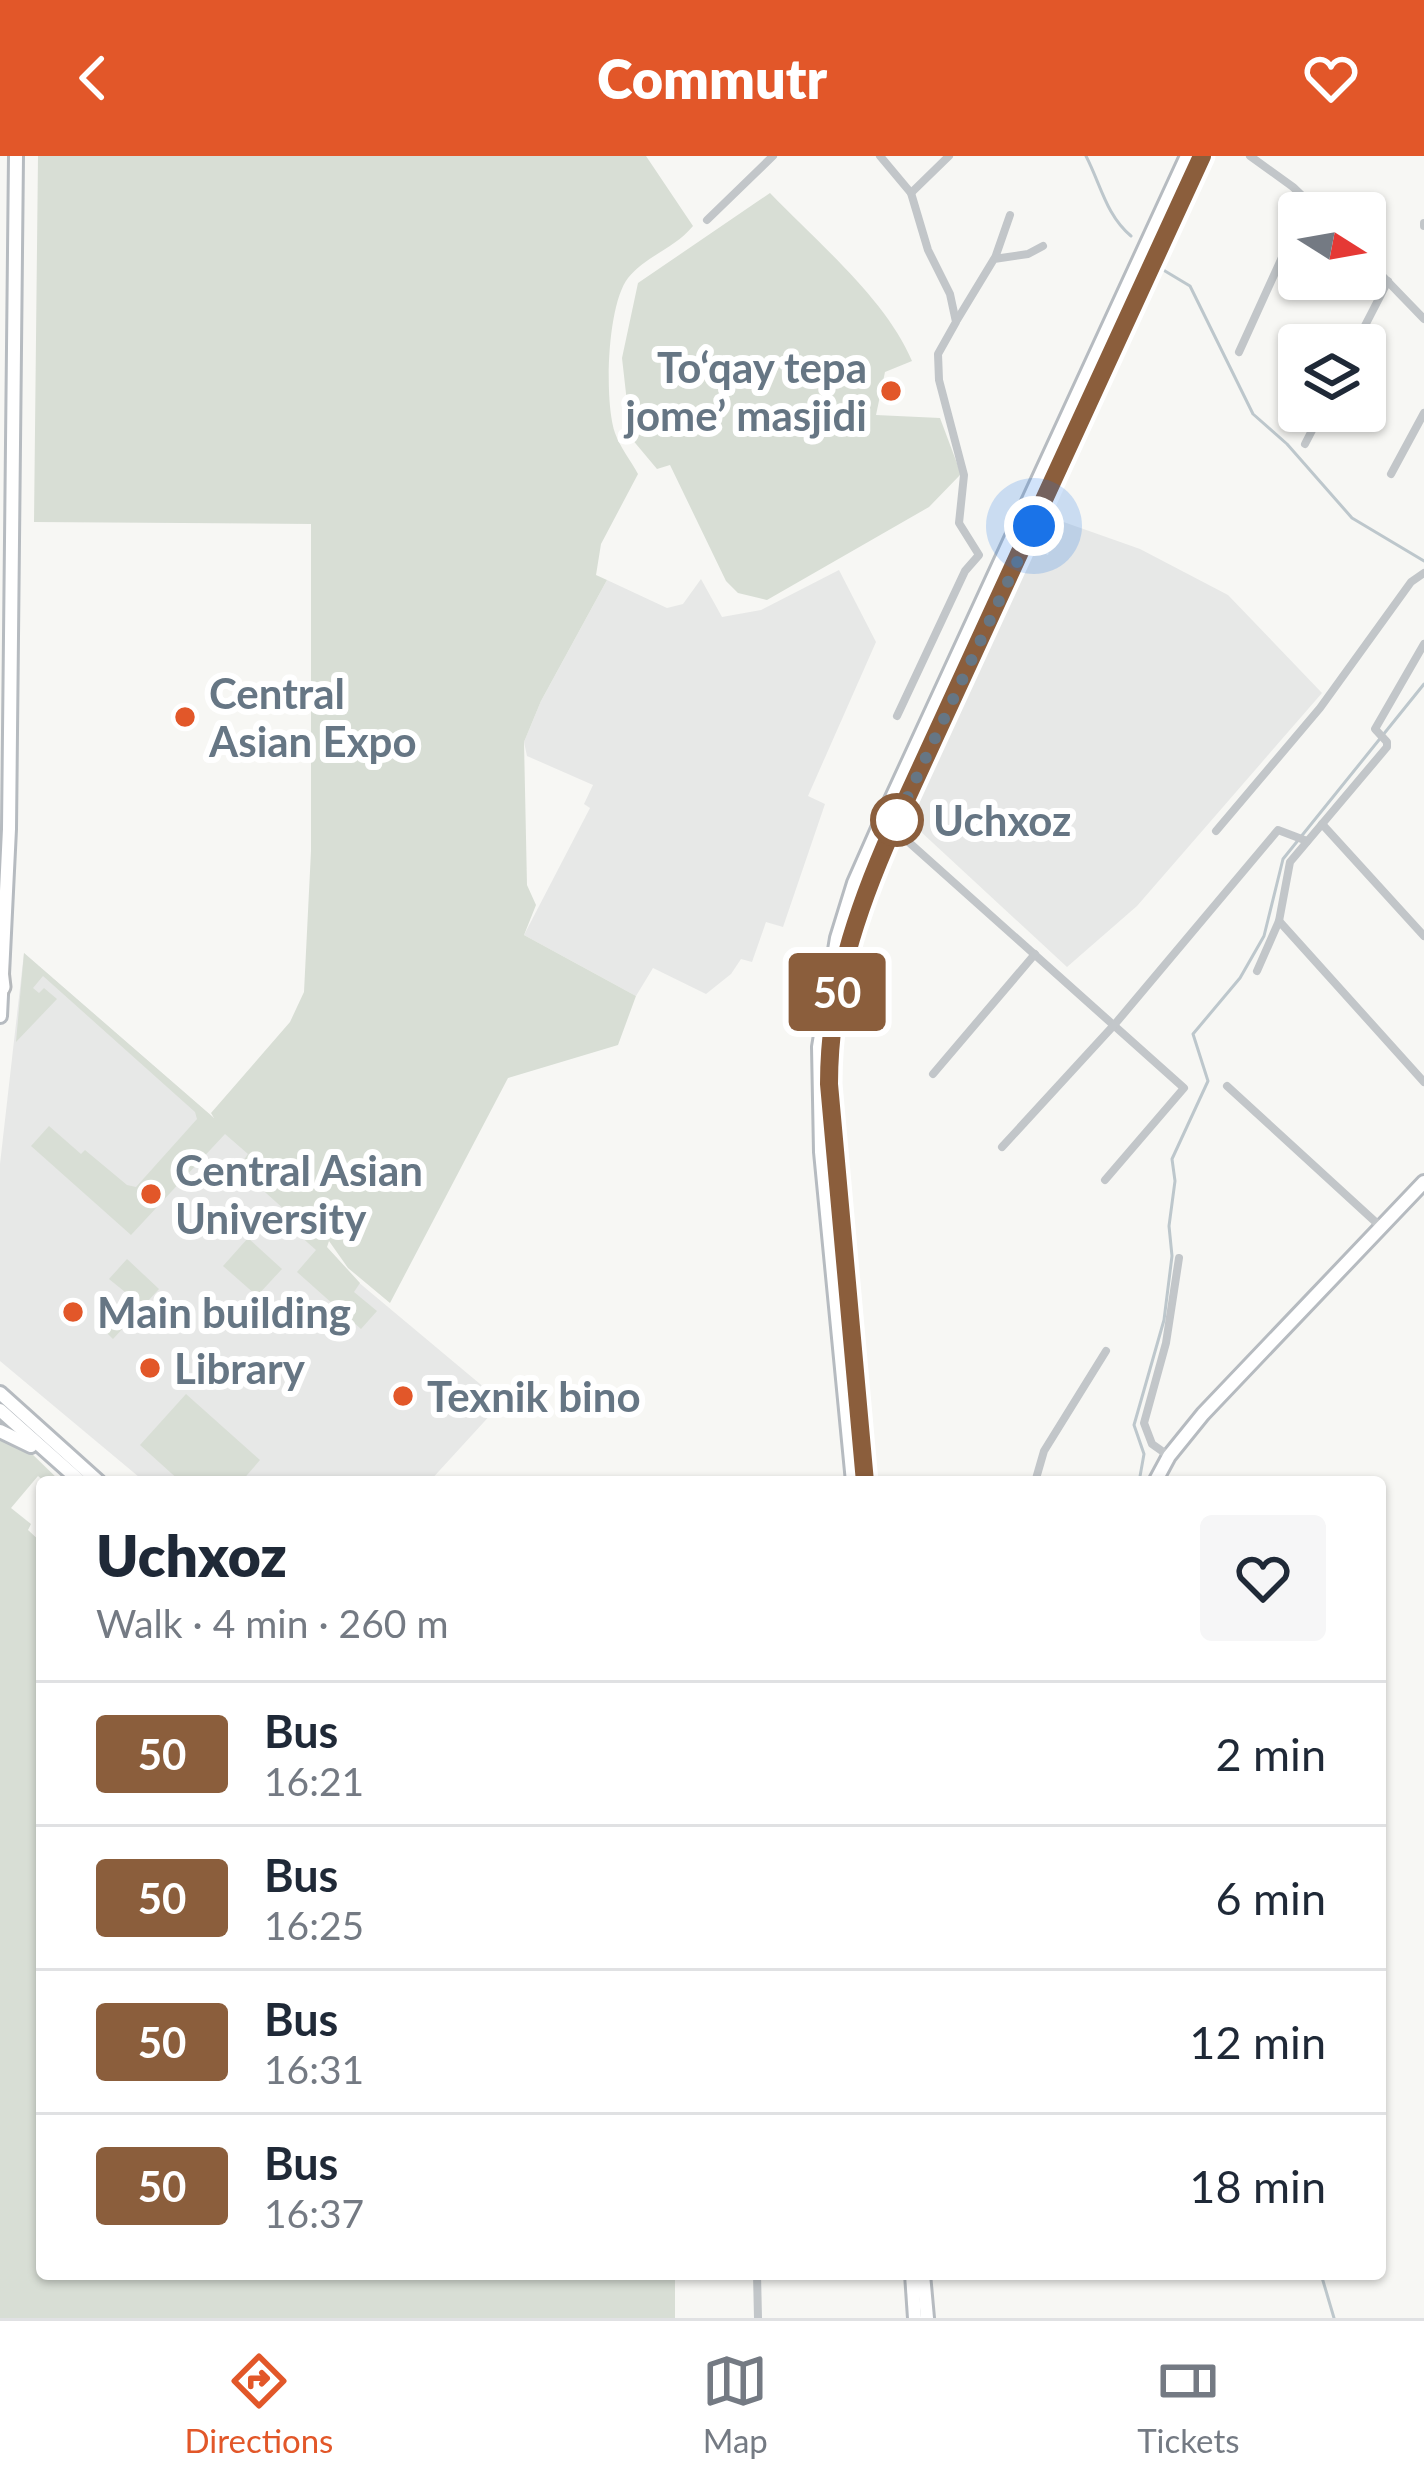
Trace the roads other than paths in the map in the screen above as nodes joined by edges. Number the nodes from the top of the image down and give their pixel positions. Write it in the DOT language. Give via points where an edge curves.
graph roads {
  1 [pos="16,156"];
  2 [pos="772,156"];
  3 [pos="880,156"];
  4 [pos="949,156"];
  5 [pos="1186,156"];
  6 [pos="1202,156"];
  7 [pos="1250,156"];
  8 [pos="1296,192"];
  9 [pos="910,193"];
  10 [pos="1171,207"];
  11 [pos="1010,215"];
  12 [pos="707,220"];
  13 [pos="1043,246"];
  14 [pos="994,259"];
  15 [pos="1278,266"];
  16 [pos="1388,281"];
  17 [pos="1424,319"];
  18 [pos="956,322"];
  19 [pos="1366,324"];
  20 [pos="1116,328"];
  21 [pos="1240,352"];
  22 [pos="1424,413"];
  23 [pos="1311,432"];
  24 [pos="1305,444"];
  25 [pos="1391,474"];
  26 [pos="979,555"];
  27 [pos="997,567"];
  28 [pos="1424,573"];
  29 [pos="1424,644"];
  30 [pos="939,694"];
  31 [pos="953,700"];
  32 [pos="897,716"];
  33 [pos="1322,824"];
  34 [pos="893,828"];
  35 [pos="1216,831"];
  36 [pos="1302,839"];
  37 [pos="1280,921"];
  38 [pos="1424,936"];
  39 [pos="1035,954"];
  40 [pos="1257,971"];
  41 [pos="1,978"];
  42 [pos="0,1016"];
  43 [pos="1114,1024"];
  44 [pos="932,1074"];
  45 [pos="1424,1082"];
  46 [pos="1227,1086"];
  47 [pos="1002,1147"];
  48 [pos="1105,1180"];
  49 [pos="1424,1182"];
  50 [pos="1381,1227"];
  51 [pos="1179,1258"];
  52 [pos="1106,1352"];
  53 [pos="0,1393"];
  54 [pos="0,1410"];
  55 [pos="0,1431"];
  56 [pos="1169,1456"];
  57 [pos="71,1476"];
  58 [pos="72,1476"];
  59 [pos="92,1476"];
  60 [pos="852,1476"];
  61 [pos="864,1476"];
  62 [pos="1038,1476"];
  63 [pos="1158,1476"];
  64 [pos="757,2280"];
  65 [pos="912,2280"];
  66 [pos="924,2280"];
  67 [pos="758,2318"];
  68 [pos="915,2318"];
  69 [pos="927,2318"];
  1 -- 41 [label="main road"];
  2 -- 12 [label="street"];
  3 -- 9 [label="street"];
  4 -- 9 [label="street"];
  5 -- 10 [label="main road"];
  6 -- 10 [label="main road"];
  7 -- 8 [label="street"];
  9 -- 18 [label="street"];
  10 -- 20 [label="main road"];
  11 -- 14 [label="street"];
  13 -- 14 [label="street"];
  14 -- 18 [label="street"];
  15 -- 21 [label="street"];
  16 -- 17 [label="street"];
  16 -- 19 [label="street"];
  18 -- 26 [label="street" via="938,354 939,380 964,475 959,523"];
  20 -- 27 [label="main road"];
  20 -- 31 [label="main road"];
  22 -- 25 [label="street"];
  23 -- 24 [label="street"];
  26 -- 27 [label="street"];
  26 -- 32 [label="street"];
  27 -- 30 [label="main road"];
  28 -- 35 [label="street"];
  29 -- 33 [label="street" via="1375,729 1387,748"];
  30 -- 31 [label="main road"];
  30 -- 60 [label="main road" via="854,883 821,1025 820,1136"];
  31 -- 34 [label="main road"];
  33 -- 36 [label="street"];
  33 -- 38 [label="street"];
  34 -- 39 [label="street"];
  34 -- 61 [label="main road" via="848,941 829,1052"];
  36 -- 37 [label="street"];
  36 -- 43 [label="street" via="1278,830"];
  37 -- 40 [label="street"];
  37 -- 45 [label="street"];
  39 -- 43 [label="street"];
  39 -- 44 [label="street"];
  41 -- 42 [label="main road"];
  43 -- 47 [label="street"];
  43 -- 48 [label="street" via="1184,1088"];
  46 -- 50 [label="street"];
  49 -- 50 [label="main road"];
  50 -- 56 [label="main road"];
  51 -- 56 [label="street" via="1144,1423 1152,1444"];
  52 -- 62 [label="street" via="1044,1451"];
  53 -- 59 [label="main road"];
  54 -- 58 [label="main road"];
  55 -- 57 [label="main road"];
  56 -- 63 [label="main road"];
  64 -- 67 [label="street"];
  65 -- 68 [label="main road"];
  66 -- 69 [label="main road"];
}
